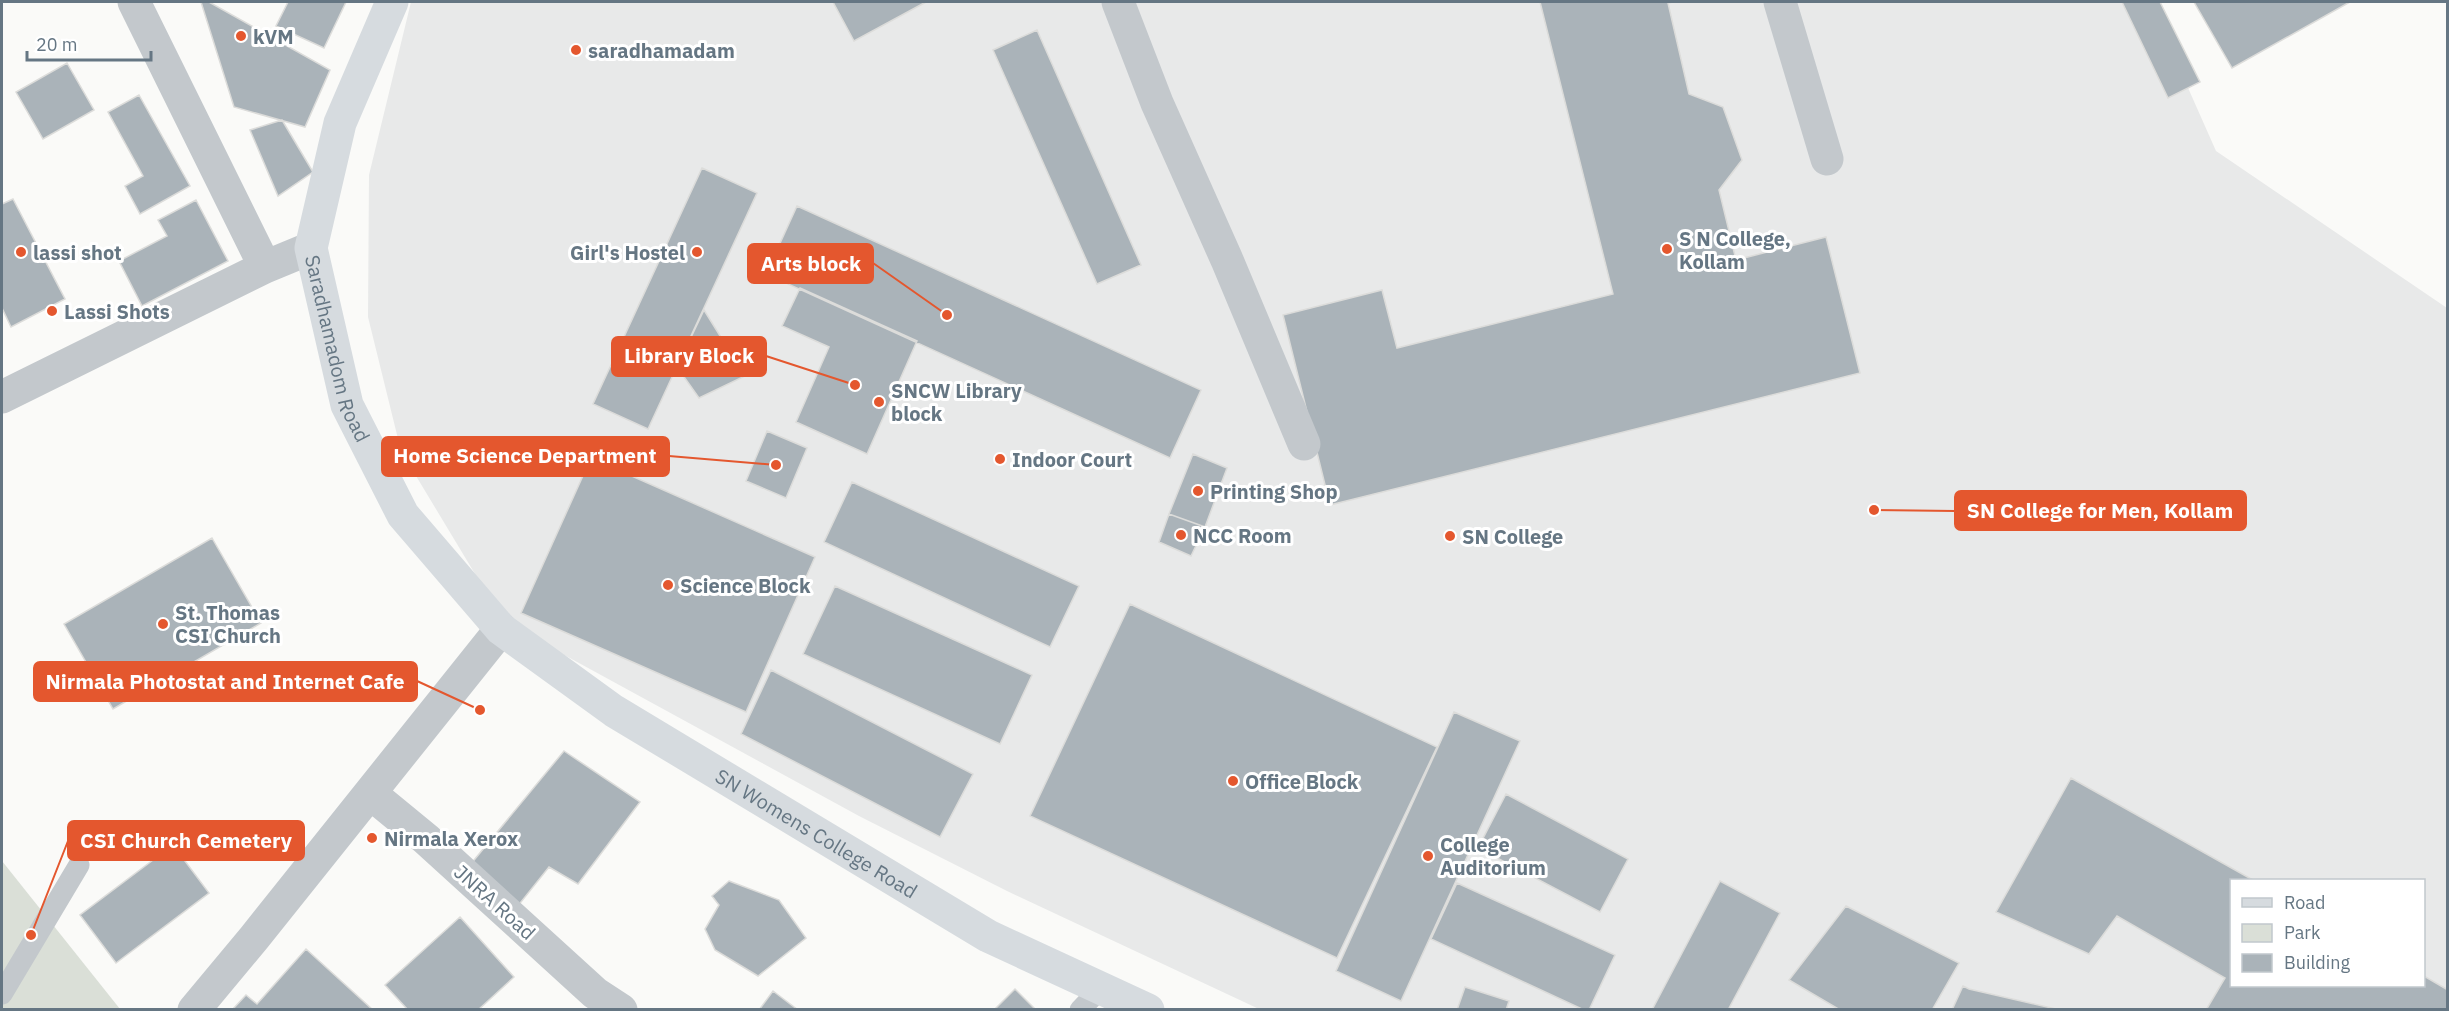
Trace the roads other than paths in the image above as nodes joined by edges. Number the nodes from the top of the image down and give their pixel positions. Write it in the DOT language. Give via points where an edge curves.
graph roads {
  1 [pos="134,2"];
  2 [pos="392,2"];
  3 [pos="1118,2"];
  4 [pos="1780,2"];
  5 [pos="1827,159"];
  6 [pos="311,248"];
  7 [pos="265,267"];
  8 [pos="2,397"];
  9 [pos="1304,444"];
  10 [pos="501,629"];
  11 [pos="370,793"];
  12 [pos="79,865"];
  13 [pos="2,994"];
  14 [pos="1091,999"];
  15 [pos="194,1010"];
  16 [pos="621,1010"];
  17 [pos="1149,1010"];
  1 -- 7 [label="street"];
  2 -- 6 [label="street, Saradhamadom Road" via="340,123"];
  3 -- 9 [label="street" via="1157,104"];
  4 -- 5 [label="street"];
  6 -- 7 [label="street"];
  6 -- 10 [label="street, Saradhamadom Road" via="347,405 403,515"];
  7 -- 8 [label="street"];
  10 -- 11 [label="street"];
  10 -- 14 [label="street, SN Womens College Road" via="614,711"];
  11 -- 15 [label="street"];
  11 -- 16 [label="street, JNRA Road" via="595,993"];
  12 -- 13 [label="lane"];
  14 -- 17 [label="street, SN Womens College Road"];
}
